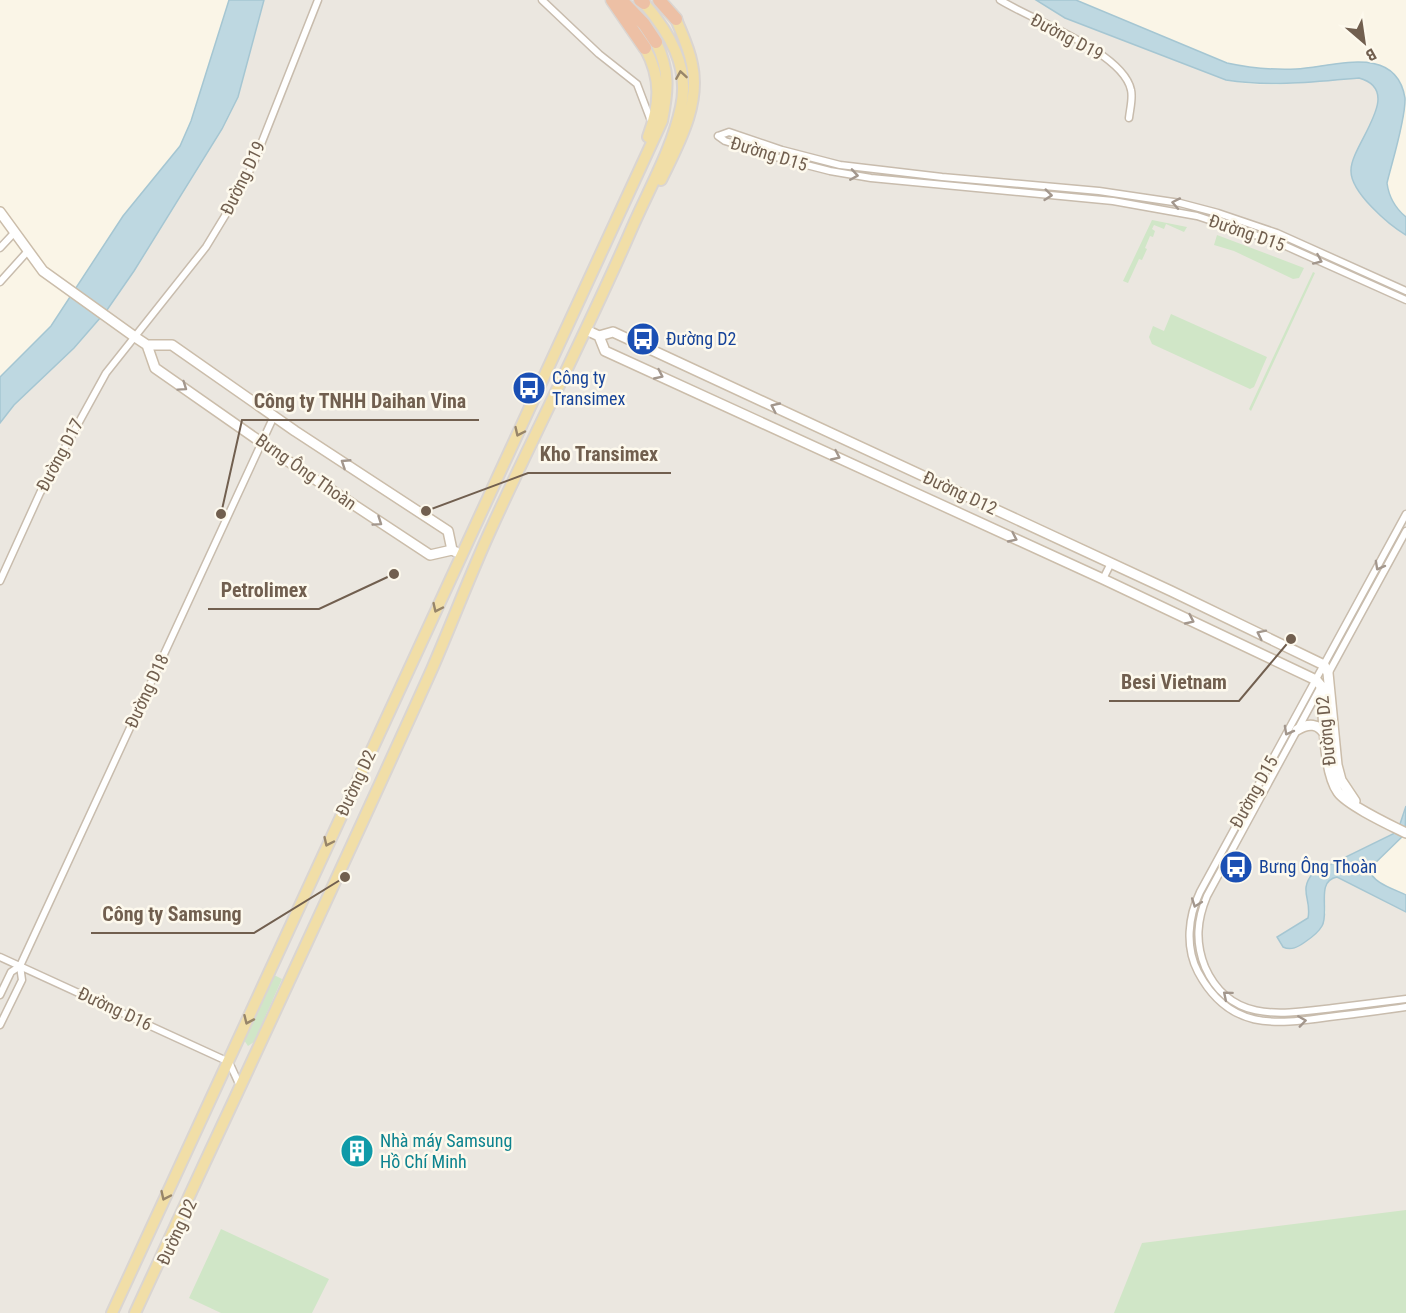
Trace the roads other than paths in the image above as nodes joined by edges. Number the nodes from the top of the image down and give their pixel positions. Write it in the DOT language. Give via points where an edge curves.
graph roads {
  1 [pos="318,0"];
  2 [pos="542,0"];
  3 [pos="612,0"];
  4 [pos="621,0"];
  5 [pos="659,0"];
  6 [pos="1000,0"];
  7 [pos="642,2"];
  8 [pos="676,19"];
  9 [pos="651,45"];
  10 [pos="1129,118"];
  11 [pos="652,124"];
  12 [pos="0,212"];
  13 [pos="14,233"];
  14 [pos="0,248"];
  15 [pos="27,252"];
  16 [pos="587,277"];
  17 [pos="0,282"];
  18 [pos="1406,291"];
  19 [pos="1406,300"];
  20 [pos="595,312"];
  21 [pos="568,321"];
  22 [pos="586,330"];
  23 [pos="599,336"];
  24 [pos="135,337"];
  25 [pos="147,345"];
  26 [pos="274,416"];
  27 [pos="262,442"];
  28 [pos="1406,514"];
  29 [pos="1406,531"];
  30 [pos="457,552"];
  31 [pos="476,562"];
  32 [pos="1111,563"];
  33 [pos="1103,579"];
  34 [pos="0,581"];
  35 [pos="1326,669"];
  36 [pos="1319,683"];
  37 [pos="1297,730"];
  38 [pos="1326,740"];
  39 [pos="1360,807"];
  40 [pos="1406,833"];
  41 [pos="0,957"];
  42 [pos="20,966"];
  43 [pos="0,995"];
  44 [pos="1406,999"];
  45 [pos="1372,1003"];
  46 [pos="1406,1007"];
  47 [pos="1373,1011"];
  48 [pos="0,1025"];
  49 [pos="229,1062"];
  50 [pos="241,1087"];
  51 [pos="136,1263"];
  52 [pos="135,1312"];
  53 [pos="106,1313"];
  54 [pos="112,1313"];
  1 -- 24 [label="street, Đường D19" via="237,196 206,247"];
  2 -- 11 [label="street" via="637,84"];
  3 -- 9 [label="highway"];
  4 -- 9 [label="highway" via="644,24"];
  5 -- 8 [label="highway"];
  6 -- 10 [label="street, Đường D19" via="1110,60 1128,81"];
  20 -- 7 [label="main road, Đường D2, one-way" via="665,155 682,105 683,76 677,53 669,36"];
  8 -- 20 [label="main road, Đường D2" via="693,66 694,87 685,129 607,298"];
  9 -- 11 [label="main road, Đường D2" via="658,88"];
  9 -- 16 [label="main road, Đường D2" via="664,58 667,74 662,121"];
  11 -- 16 [label="main road, Đường D2"];
  12 -- 13 [label="street, Bưng Ông Thoàn"];
  13 -- 14 [label="street"];
  13 -- 15 [label="street, Bưng Ông Thoàn"];
  15 -- 17 [label="street"];
  15 -- 24 [label="street, Bưng Ông Thoàn" via="43,270"];
  16 -- 21 [label="main road, Đường D2" via="579,291 579,304"];
  18 -- 19 [label="street, Đường D15, one-way" via="1277,233 1180,203 840,165 729,132 718,136 779,158 871,178 1113,201 1197,216 1279,243"];
  20 -- 22 [label="main road, Đường D2"];
  21 -- 22 [label="main road"];
  21 -- 30 [label="main road, Đường D2, one-way"];
  22 -- 23 [label="street, Đường D12"];
  22 -- 31 [label="main road, Đường D2"];
  32 -- 23 [label="street, Đường D12, one-way" via="613,332"];
  23 -- 33 [label="street, Đường D12, one-way" via="605,351"];
  24 -- 25 [label="street, Bưng Ông Thoàn"];
  24 -- 34 [label="street, Đường D17" via="106,373 69,436"];
  25 -- 26 [label="street, Bưng Ông Thoàn" via="172,345"];
  25 -- 27 [label="street, Bưng Ông Thoàn, one-way" via="155,368"];
  26 -- 27 [label="street, Đường D18"];
  30 -- 26 [label="street, Bưng Ông Thoàn, one-way" via="448,531"];
  27 -- 30 [label="street, Bưng Ông Thoàn, one-way" via="430,555"];
  27 -- 42 [label="street, Đường D18"];
  28 -- 35 [label="street, Đường D15, one-way"];
  29 -- 35 [label="street, Đường D15"];
  30 -- 31 [label="main road"];
  30 -- 49 [label="main road, Đường D2, one-way"];
  31 -- 50 [label="main road, Đường D2" via="447,644 440,650"];
  32 -- 33 [label="street"];
  35 -- 32 [label="street, Đường D12, one-way"];
  33 -- 36 [label="street, Đường D12, one-way"];
  35 -- 36 [label="street, Đường D15"];
  35 -- 39 [label="street, Đường D2" via="1339,773"];
  36 -- 37 [label="street, Đường D15"];
  36 -- 38 [label="street, Đường D2"];
  36 -- 47 [label="street, Đường D15, one-way" via="1196,901 1190,928 1191,948 1195,966 1210,990 1224,1004 1249,1018 1289,1023"];
  37 -- 38 [label="street" via="1317,726"];
  45 -- 37 [label="street, Đường D15, one-way" via="1283,1014 1261,1012 1242,1006 1225,994 1201,955 1198,927 1207,896"];
  38 -- 39 [label="street, Đường D2" via="1335,785"];
  39 -- 40 [label="street, Đường D2"];
  41 -- 42 [label="street, Đường D16"];
  42 -- 43 [label="street, Đường D18" via="11,972"];
  42 -- 48 [label="street, Đường D18" via="22,980"];
  42 -- 49 [label="street, Đường D16"];
  44 -- 45 [label="street, Đường D15"];
  45 -- 47 [label="street"];
  46 -- 47 [label="street, Đường D15"];
  49 -- 50 [label="street"];
  49 -- 51 [label="main road, Đường D2, one-way"];
  50 -- 52 [label="main road, Đường D2"];
  51 -- 53 [label="main road, Đường D2" via="124,1273"];
  51 -- 54 [label="main road, Đường D2"];
}
